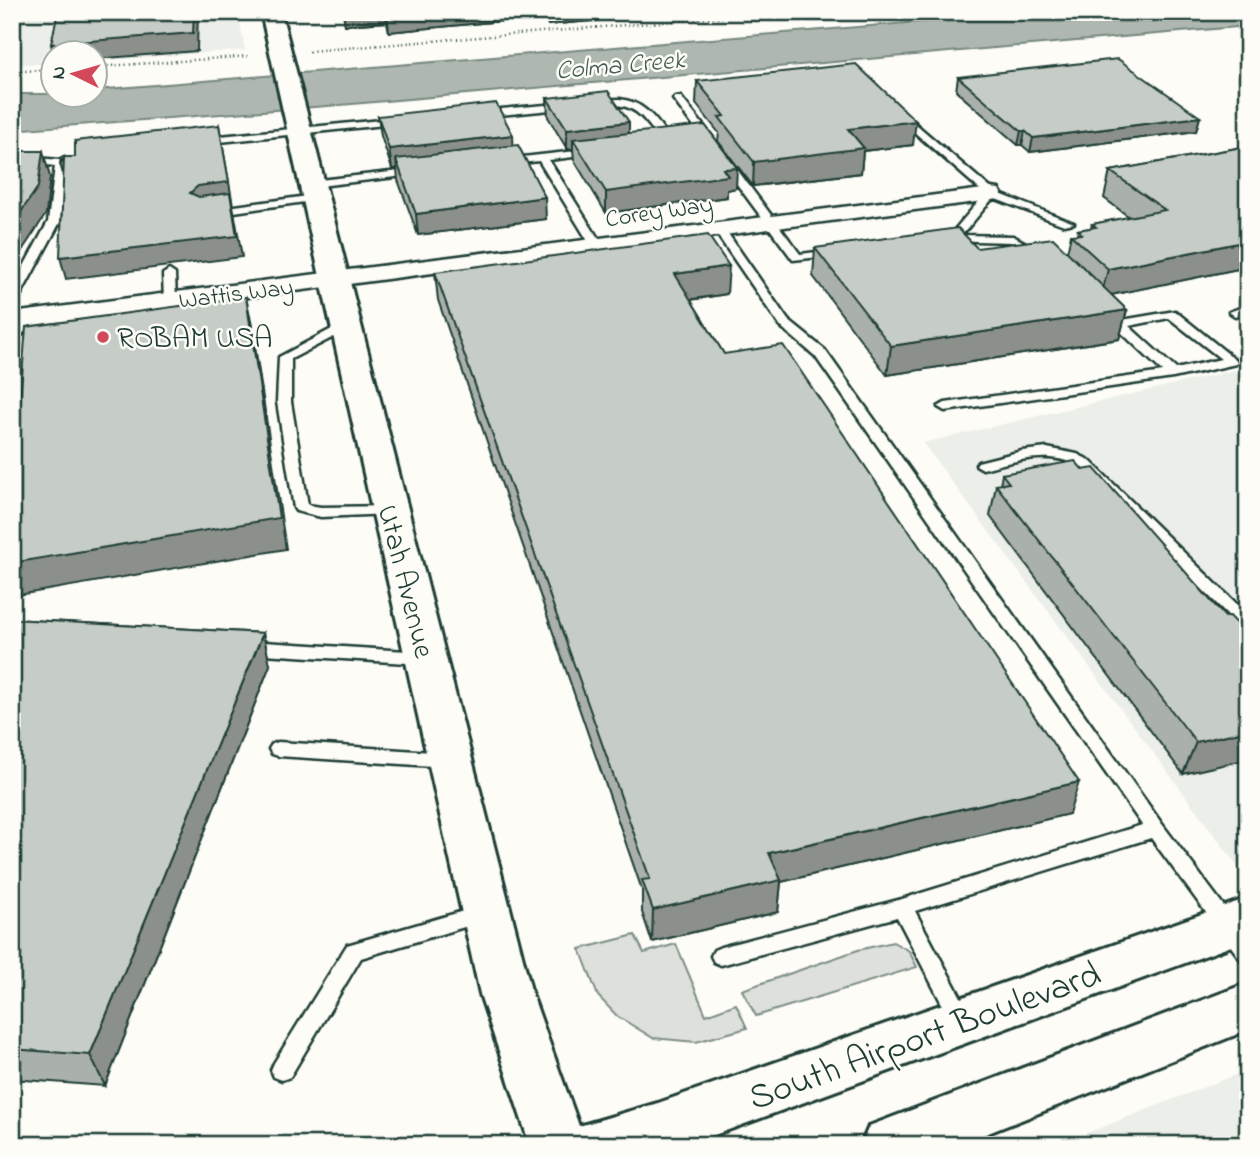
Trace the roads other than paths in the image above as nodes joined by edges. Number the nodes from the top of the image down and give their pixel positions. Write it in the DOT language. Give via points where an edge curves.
graph roads {
  1 [pos="271,12"];
  2 [pos="691,97"];
  3 [pos="888,105"];
  4 [pos="474,114"];
  5 [pos="406,120"];
  6 [pos="297,123"];
  7 [pos="709,139"];
  8 [pos="695,141"];
  9 [pos="192,142"];
  10 [pos="653,146"];
  11 [pos="612,150"];
  12 [pos="542,158"];
  13 [pos="15,160"];
  14 [pos="488,164"];
  15 [pos="434,170"];
  16 [pos="313,191"];
  17 [pos="990,194"];
  18 [pos="203,213"];
  19 [pos="772,223"];
  20 [pos="1068,223"];
  21 [pos="720,230"];
  22 [pos="954,237"];
  23 [pos="928,241"];
  24 [pos="597,246"];
  25 [pos="849,251"];
  26 [pos="1043,256"];
  27 [pos="169,274"];
  28 [pos="335,280"];
  29 [pos="12,300"];
  30 [pos="170,302"];
  31 [pos="1101,306"];
  32 [pos="20,320"];
  33 [pos="1120,324"];
  34 [pos="345,326"];
  35 [pos="12,340"];
  36 [pos="12,366"];
  37 [pos="1173,374"];
  38 [pos="945,407"];
  39 [pos="12,413"];
  40 [pos="983,465"];
  41 [pos="390,509"];
  42 [pos="1248,625"];
  43 [pos="233,646"];
  44 [pos="426,658"];
  45 [pos="278,748"];
  46 [pos="451,760"];
  47 [pos="1155,829"];
  48 [pos="902,907"];
  49 [pos="486,912"];
  50 [pos="1240,933"];
  51 [pos="721,956"];
  52 [pos="1248,1006"];
  53 [pos="962,1020"];
  54 [pos="282,1070"];
  55 [pos="558,1145"];
  56 [pos="599,1145"];
  57 [pos="888,1145"];
  1 -- 6 [label="street, Utah Avenue"];
  2 -- 7 [label="lane" via="678,99"];
  3 -- 17 [label="lane"];
  4 -- 10 [label="lane" via="626,101 638,104 665,140"];
  5 -- 6 [label="lane"];
  6 -- 9 [label="lane"];
  6 -- 16 [label="street, Utah Avenue"];
  7 -- 8 [label="lane"];
  7 -- 19 [label="lane"];
  11 -- 12 [label="lane"];
  12 -- 14 [label="lane"];
  12 -- 24 [label="lane"];
  13 -- 29 [label="lane" via="60,163 54,222"];
  15 -- 16 [label="lane"];
  16 -- 18 [label="lane"];
  16 -- 28 [label="street, Utah Avenue"];
  17 -- 19 [label="street, Corey Way"];
  17 -- 20 [label="lane"];
  17 -- 22 [label="lane"];
  19 -- 21 [label="street, Corey Way"];
  19 -- 25 [label="lane" via="797,258"];
  21 -- 24 [label="street, Corey Way"];
  21 -- 47 [label="lane" via="784,323 820,353"];
  22 -- 23 [label="lane"];
  22 -- 26 [label="lane" via="1013,240"];
  24 -- 28 [label="street, Corey Way"];
  27 -- 30 [label="lane"];
  28 -- 30 [label="street, Wattis Way"];
  28 -- 34 [label="street, Utah Avenue"];
  30 -- 32 [label="street, Wattis Way"];
  31 -- 33 [label="lane"];
  32 -- 35 [label="lane"];
  33 -- 37 [label="lane"];
  33 -- 37 [label="lane" via="1171,314 1231,361"];
  34 -- 41 [label="street, Utah Avenue"];
  34 -- 41 [label="lane" via="285,357 284,402 301,508 321,512"];
  36 -- 39 [label="lane" via="18,378"];
  37 -- 38 [label="lane"];
  40 -- 42 [label="lane" via="1046,452 1070,455 1084,463"];
  41 -- 44 [label="street, Utah Avenue"];
  43 -- 44 [label="lane"];
  44 -- 46 [label="street, Utah Avenue"];
  45 -- 46 [label="lane"];
  46 -- 49 [label="street, Utah Avenue"];
  47 -- 48 [label="lane"];
  47 -- 50 [label="lane"];
  48 -- 51 [label="lane"];
  48 -- 53 [label="lane"];
  49 -- 54 [label="lane" via="354,950"];
  49 -- 55 [label="street, Utah Avenue" via="506,994"];
  50 -- 53 [label="street, South Airport Boulevard"];
  52 -- 57 [label="street"];
  53 -- 56 [label="street, South Airport Boulevard" via="658,1129"];
}
